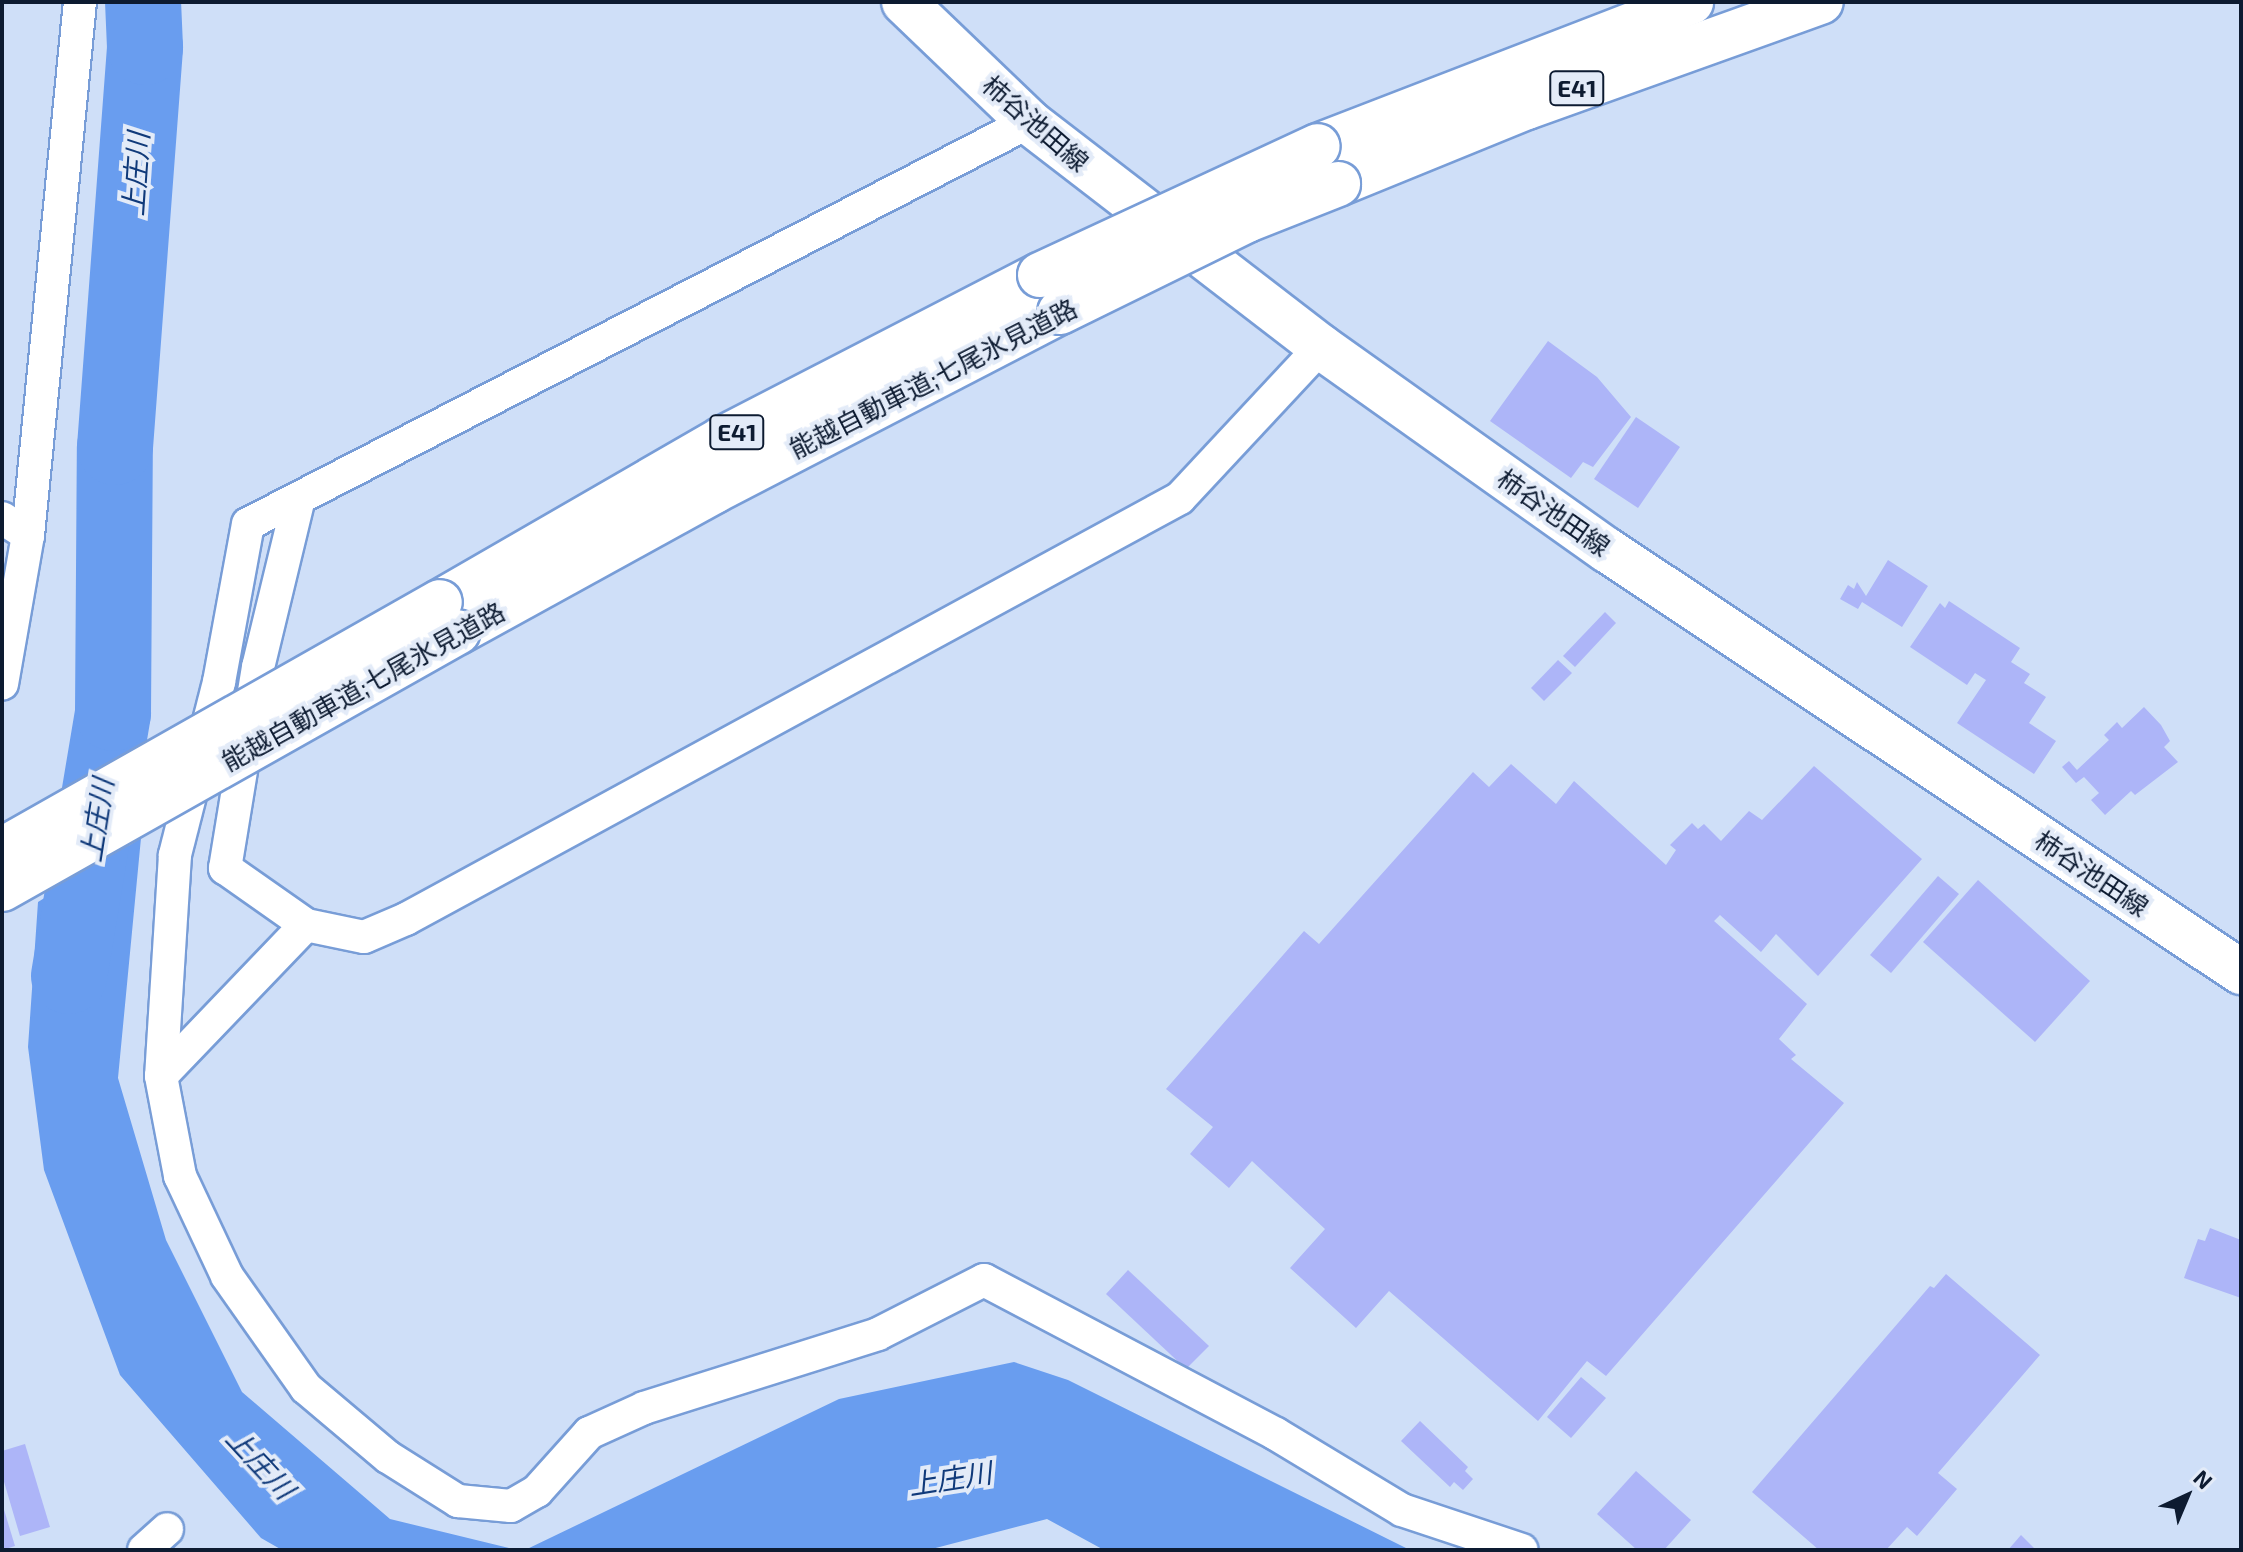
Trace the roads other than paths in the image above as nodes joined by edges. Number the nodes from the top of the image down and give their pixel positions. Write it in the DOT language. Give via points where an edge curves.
graph roads {
  1 [pos="80,2"];
  2 [pos="904,2"];
  3 [pos="1691,2"];
  4 [pos="1821,2"];
  5 [pos="1029,122"];
  6 [pos="1050,293"];
  7 [pos="1321,347"];
  8 [pos="299,498"];
  9 [pos="15,527"];
  10 [pos="449,617"];
  11 [pos="2,684"];
  12 [pos="2,850"];
  13 [pos="2,889"];
  14 [pos="306,925"];
  15 [pos="2241,972"];
  16 [pos="161,1076"];
  17 [pos="1522,1550"];
  1 -- 9 [label="street"];
  2 -- 5 [label="main road, 柿谷池田線"];
  3 -- 6 [label="main road, 能越自動車道;七尾氷見道路 / E41, bridge" via="1318,146"];
  4 -- 6 [label="main road, 能越自動車道;七尾氷見道路 / E41, bridge" via="1527,107"];
  5 -- 7 [label="main road, 柿谷池田線"];
  5 -- 8 [label="street"];
  6 -- 10 [label="main road, 能越自動車道;七尾氷見道路 / E41" via="714,491"];
  7 -- 14 [label="street" via="1180,498 406,919 364,937"];
  7 -- 15 [label="main road, 柿谷池田線" via="1607,550"];
  8 -- 14 [label="street" via="258,667 225,868"];
  8 -- 16 [label="street" via="248,524 219,682 175,855"];
  9 -- 11 [label="street"];
  10 -- 12 [label="main road, 能越自動車道;七尾氷見道路 / E41, bridge"];
  10 -- 13 [label="main road, 能越自動車道;七尾氷見道路 / E41, bridge"];
  14 -- 16 [label="street"];
  16 -- 17 [label="street" via="180,1176 227,1276 306,1388 388,1457 458,1501 511,1506 537,1491 589,1433 644,1408 878,1334 984,1280 1276,1434 1402,1510"];
}
